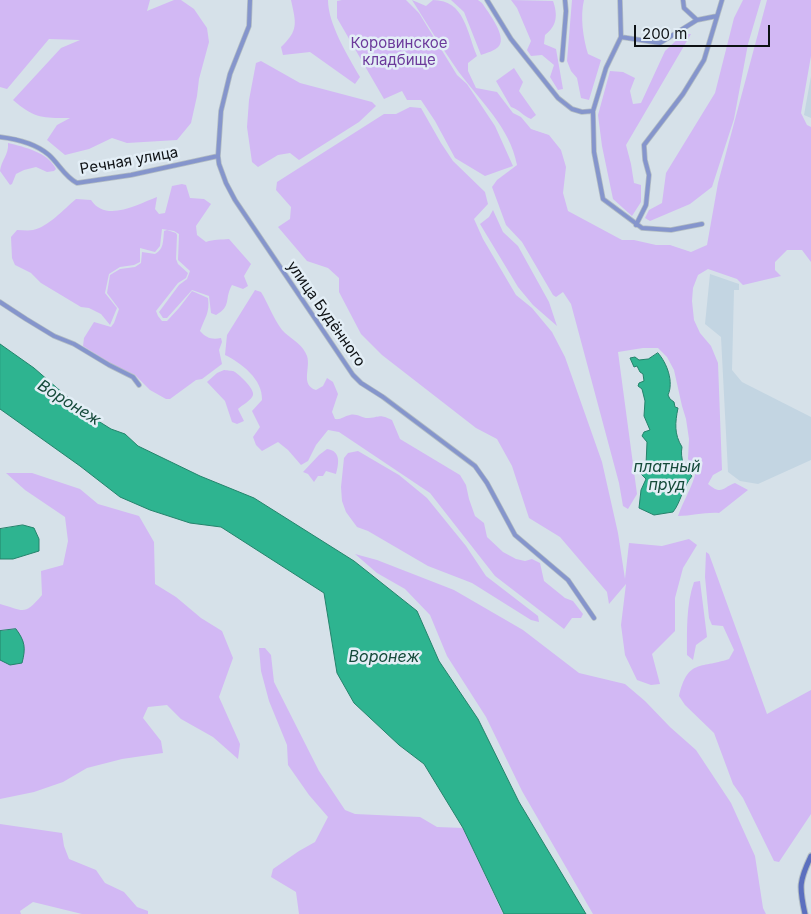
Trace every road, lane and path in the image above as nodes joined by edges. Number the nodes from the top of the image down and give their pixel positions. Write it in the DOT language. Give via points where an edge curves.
graph roads {
  1 [pos="250,0"];
  2 [pos="487,0"];
  3 [pos="565,0"];
  4 [pos="620,0"];
  5 [pos="683,0"];
  6 [pos="722,0"];
  7 [pos="717,16"];
  8 [pos="697,20"];
  9 [pos="621,37"];
  10 [pos="562,60"];
  11 [pos="593,111"];
  12 [pos="0,137"];
  13 [pos="218,156"];
  14 [pos="702,224"];
  15 [pos="636,225"];
  16 [pos="0,302"];
  17 [pos="139,384"];
  18 [pos="594,618"];
  19 [pos="811,856"];
  20 [pos="805,914"];
  1 -- 13 [label="street, улица Будённого" via="249,26 224,95"];
  2 -- 11 [label="street" via="511,39 558,98 572,109"];
  3 -- 10 [label="street"];
  4 -- 9 [label="street"];
  5 -- 8 [label="street" via="684,8"];
  6 -- 7 [label="street"];
  7 -- 8 [label="street"];
  7 -- 15 [label="street" via="704,60 644,145 644,160 650,175 646,205"];
  8 -- 9 [label="street" via="660,43"];
  9 -- 11 [label="street" via="606,68"];
  11 -- 15 [label="street" via="594,152 603,199"];
  12 -- 13 [label="street, Речная улица" via="16,139 42,150 71,180 78,183"];
  13 -- 18 [label="street, улица Будённого" via="226,184 235,200 350,371 361,383 475,466 515,535 568,580"];
  14 -- 15 [label="street" via="671,230"];
  16 -- 17 [label="street" via="54,336 133,377"];
  19 -- 20 [label="main road" via="802,876 800,893"];
}
